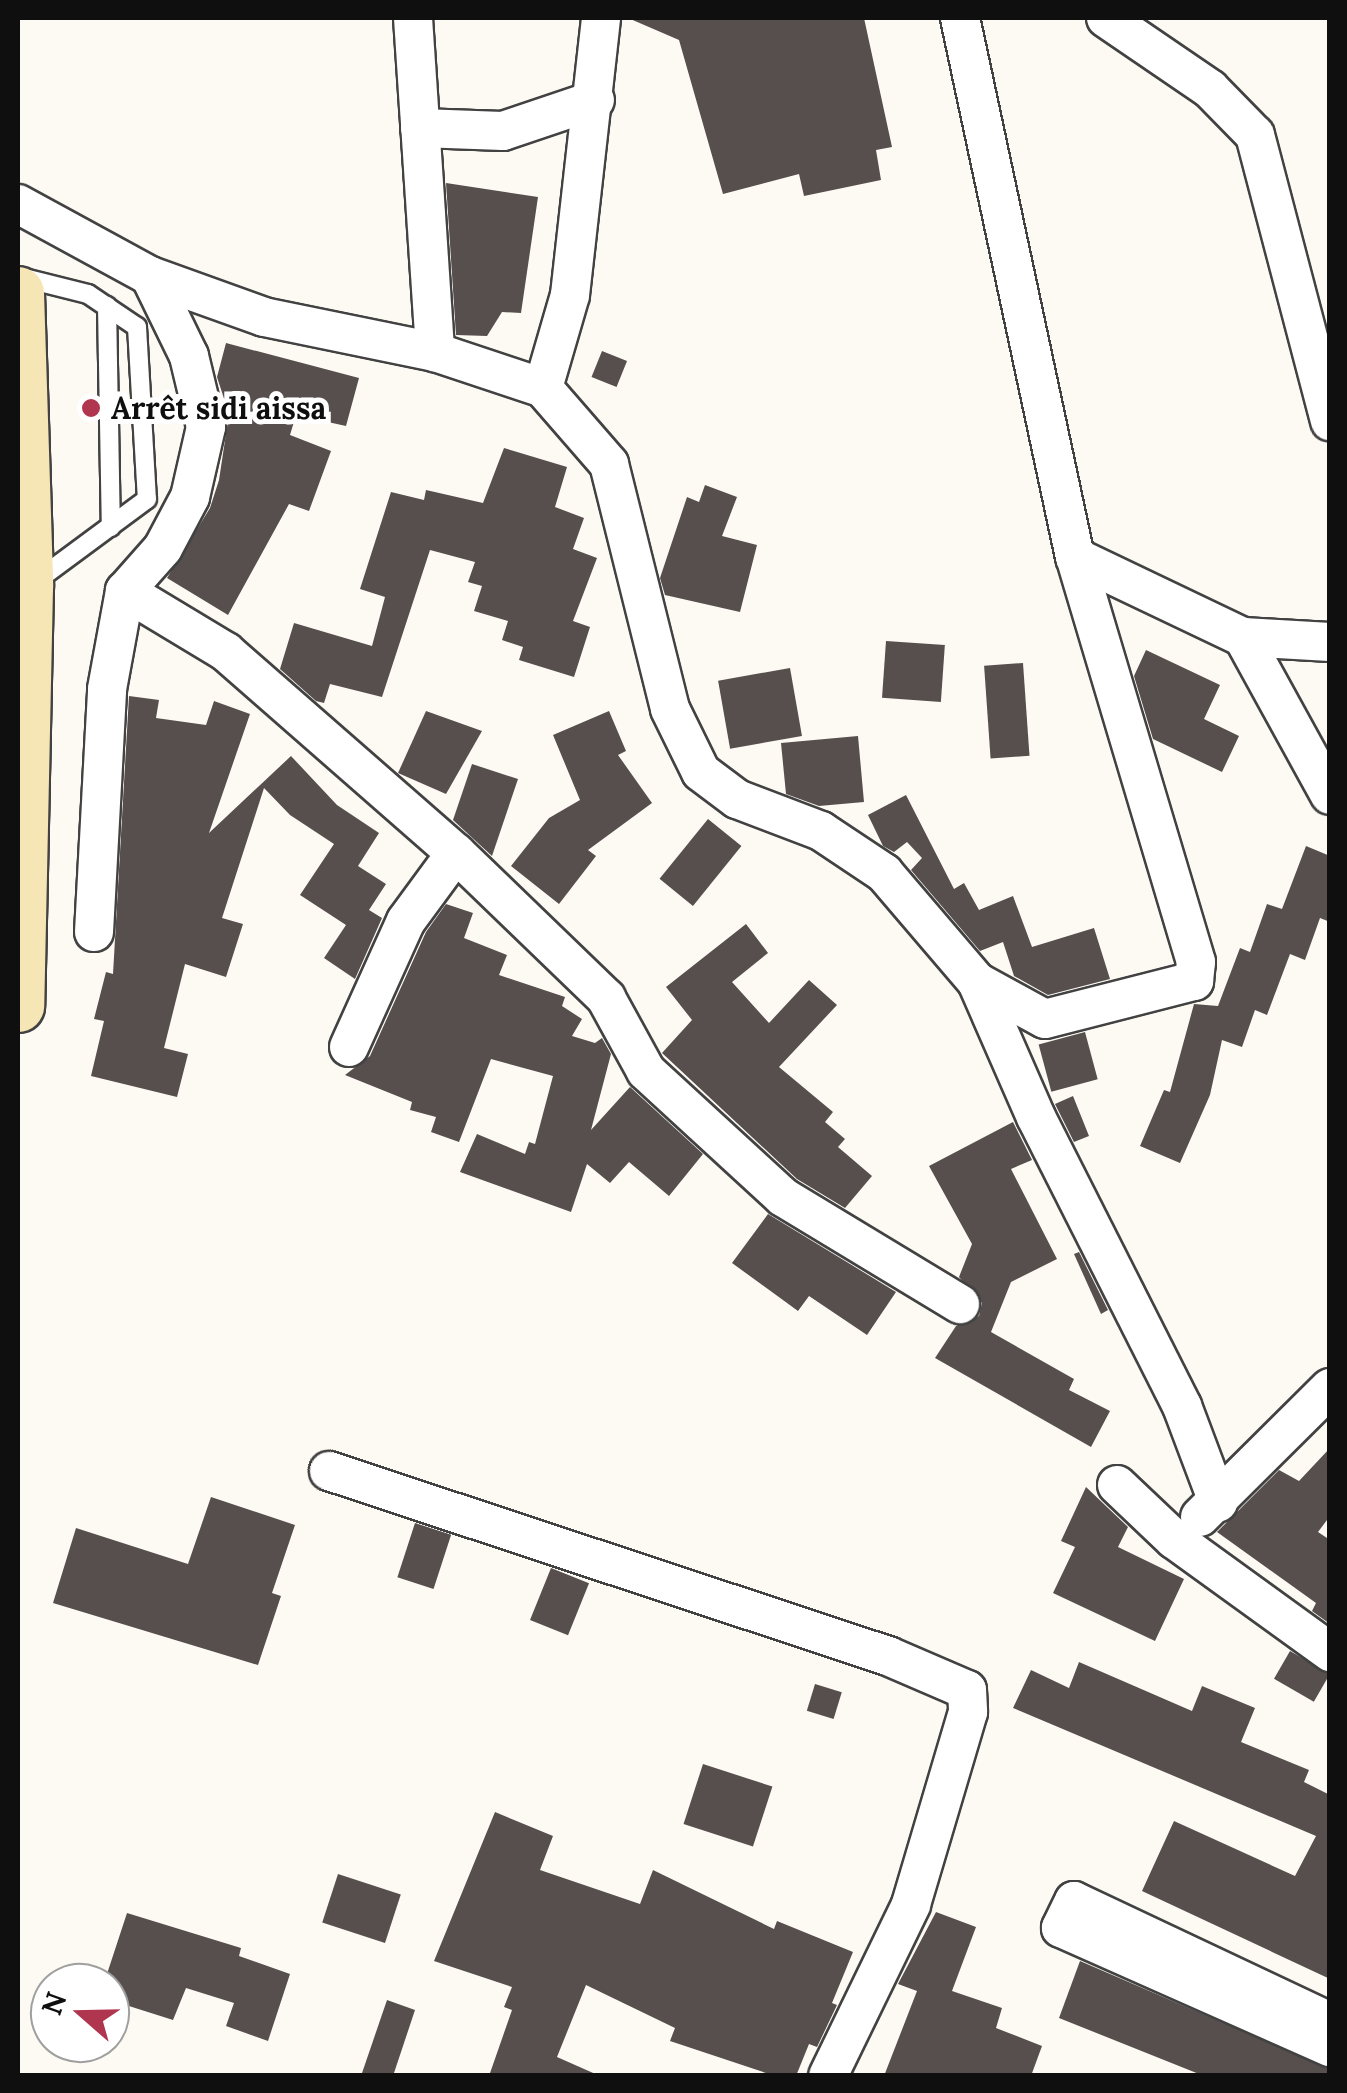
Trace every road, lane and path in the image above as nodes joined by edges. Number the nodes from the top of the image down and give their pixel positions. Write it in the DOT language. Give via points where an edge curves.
graph roads {
  1 [pos="413,18"];
  2 [pos="601,18"];
  3 [pos="960,18"];
  4 [pos="1106,18"];
  5 [pos="595,100"];
  6 [pos="420,128"];
  7 [pos="18,204"];
  8 [pos="150,276"];
  9 [pos="18,277"];
  10 [pos="18,292"];
  11 [pos="106,306"];
  12 [pos="436,352"];
  13 [pos="543,388"];
  14 [pos="1330,421"];
  15 [pos="111,528"];
  16 [pos="1075,557"];
  17 [pos="28,587"];
  18 [pos="125,591"];
  19 [pos="1243,638"];
  20 [pos="1330,642"];
  21 [pos="1330,795"];
  22 [pos="456,853"];
  23 [pos="94,932"];
  24 [pos="977,982"];
  25 [pos="18,1006"];
  26 [pos="350,1047"];
  27 [pos="960,1304"];
  28 [pos="1330,1388"];
  29 [pos="329,1471"];
  30 [pos="1117,1485"];
  31 [pos="1218,1502"];
  32 [pos="1174,1539"];
  33 [pos="1328,1650"];
  34 [pos="1330,2022"];
  35 [pos="1330,2048"];
  36 [pos="828,2076"];
  1 -- 6 [label="street"];
  2 -- 5 [label="street"];
  3 -- 16 [label="street"];
  4 -- 14 [label="street" via="1210,89 1256,135"];
  5 -- 6 [label="street" via="503,131"];
  5 -- 13 [label="street" via="570,294"];
  6 -- 12 [label="street"];
  7 -- 8 [label="street"];
  8 -- 12 [label="street" via="264,317"];
  8 -- 18 [label="street" via="190,356 206,426 190,497 163,548"];
  9 -- 11 [label="lane" via="88,294"];
  10 -- 17 [label="main road"];
  11 -- 15 [label="lane"];
  11 -- 15 [label="lane" via="137,326 147,499"];
  12 -- 13 [label="street"];
  13 -- 24 [label="street" via="609,464 670,709 700,772 737,799 821,831 884,873"];
  15 -- 17 [label="lane"];
  16 -- 19 [label="street"];
  16 -- 24 [label="street" via="1196,962 1194,981 1045,1019"];
  17 -- 25 [label="main road"];
  18 -- 22 [label="street" via="226,652"];
  18 -- 23 [label="street" via="108,689"];
  19 -- 20 [label="street"];
  19 -- 21 [label="street"];
  22 -- 26 [label="street" via="406,921"];
  22 -- 27 [label="street" via="606,998 646,1070 783,1197"];
  24 -- 31 [label="street" via="1036,1117 1182,1406"];
  28 -- 31 [label="street"];
  29 -- 36 [label="street" via="888,1656 967,1690 968,1712 911,1905"];
  30 -- 32 [label="street"];
  31 -- 32 [label="street"];
  32 -- 33 [label="street"];
  34 -- 35 [label="street" via="1074,1902 1060,1928"];
}
